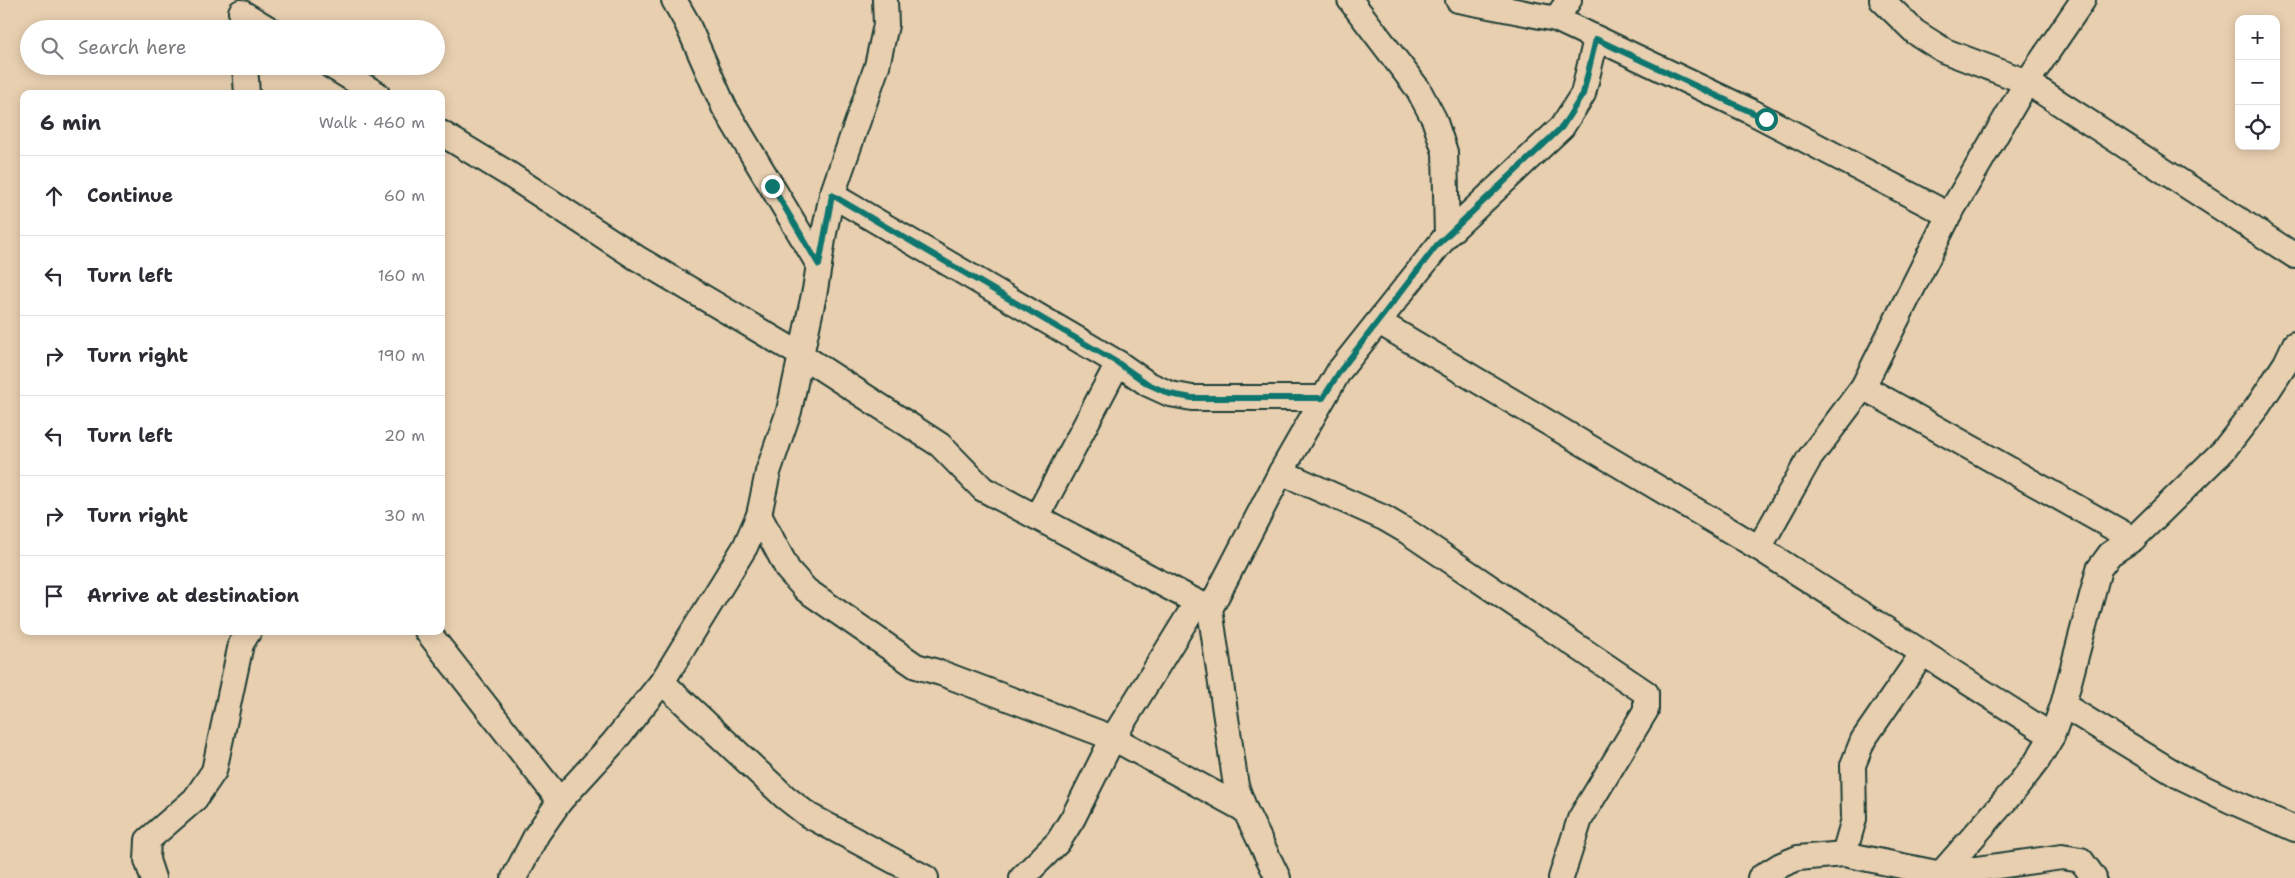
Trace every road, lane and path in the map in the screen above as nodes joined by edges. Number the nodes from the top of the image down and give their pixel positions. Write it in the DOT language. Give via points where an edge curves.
graph roads {
  1 [pos="674,0"];
  2 [pos="885,0"];
  3 [pos="1350,0"];
  4 [pos="1458,0"];
  5 [pos="1882,0"];
  6 [pos="2083,0"];
  7 [pos="1562,9"];
  8 [pos="241,13"];
  9 [pos="253,20"];
  10 [pos="1596,39"];
  11 [pos="246,75"];
  12 [pos="345,75"];
  13 [pos="2027,82"];
  14 [pos="247,90"];
  15 [pos="370,90"];
  16 [pos="445,135"];
  17 [pos="832,195"];
  18 [pos="1949,215"];
  19 [pos="1447,235"];
  20 [pos="2295,256"];
  21 [pos="819,265"];
  22 [pos="1379,322"];
  23 [pos="801,355"];
  24 [pos="2292,357"];
  25 [pos="1118,363"];
  26 [pos="1863,387"];
  27 [pos="1323,398"];
  28 [pos="1281,472"];
  29 [pos="759,515"];
  30 [pos="1037,517"];
  31 [pos="2133,539"];
  32 [pos="1760,548"];
  33 [pos="1204,605"];
  34 [pos="246,635"];
  35 [pos="430,635"];
  36 [pos="1923,653"];
  37 [pos="662,682"];
  38 [pos="2063,706"];
  39 [pos="2052,736"];
  40 [pos="1113,738"];
  41 [pos="560,801"];
  42 [pos="1245,810"];
  43 [pos="2295,829"];
  44 [pos="1844,854"];
  45 [pos="907,875"];
  46 [pos="1939,876"];
  47 [pos="152,878"];
  48 [pos="514,878"];
  49 [pos="1022,878"];
  50 [pos="1278,878"];
  51 [pos="1561,878"];
  52 [pos="1760,878"];
  53 [pos="2094,878"];
  1 -- 21 [label="street" via="724,106"];
  2 -- 17 [label="street" via="886,25 877,66"];
  3 -- 19 [label="street" via="1418,90 1434,119 1445,152"];
  4 -- 7 [label="street"];
  5 -- 13 [label="street" via="1915,32 1945,51"];
  6 -- 13 [label="street"];
  7 -- 10 [label="street"];
  8 -- 9 [label="street"];
  10 -- 18 [label="street" via="1750,111"];
  10 -- 19 [label="street" via="1583,94 1562,127"];
  11 -- 14 [label="street"];
  12 -- 15 [label="street"];
  13 -- 18 [label="street"];
  13 -- 20 [label="street"];
  16 -- 23 [label="street" via="637,258"];
  17 -- 21 [label="street"];
  17 -- 25 [label="street"];
  18 -- 26 [label="street"];
  19 -- 22 [label="street"];
  21 -- 23 [label="street"];
  22 -- 27 [label="street"];
  22 -- 32 [label="street"];
  23 -- 29 [label="street" via="789,411 768,472"];
  23 -- 30 [label="street" via="940,446 983,489"];
  24 -- 31 [label="street" via="2223,451"];
  25 -- 27 [label="street" via="1148,384 1170,394 1192,398"];
  25 -- 30 [label="street"];
  26 -- 31 [label="street"];
  26 -- 32 [label="street" via="1809,459"];
  27 -- 28 [label="street"];
  28 -- 33 [label="street"];
  28 -- 51 [label="street" via="1408,532 1646,693 1646,710 1580,819"];
  29 -- 37 [label="street" via="745,547"];
  29 -- 40 [label="street" via="788,570 806,590 916,666"];
  30 -- 33 [label="street"];
  31 -- 38 [label="street" via="2110,554 2099,569"];
  32 -- 36 [label="street"];
  33 -- 40 [label="street"];
  33 -- 42 [label="street" via="1236,786"];
  34 -- 47 [label="street" via="241,644 214,772 195,799 148,840 147,860"];
  35 -- 41 [label="street"];
  36 -- 39 [label="street"];
  36 -- 44 [label="street" via="1863,740 1853,765 1854,819"];
  37 -- 41 [label="street"];
  37 -- 45 [label="street" via="785,798"];
  38 -- 39 [label="street"];
  38 -- 43 [label="street" via="2179,776"];
  39 -- 46 [label="street" via="2017,787"];
  40 -- 42 [label="street"];
  40 -- 49 [label="street" via="1058,842"];
  41 -- 48 [label="street" via="537,834"];
  42 -- 50 [label="street"];
  44 -- 46 [label="street"];
  44 -- 52 [label="street" via="1798,858"];
  46 -- 53 [label="street" via="2062,857 2081,860"];
}
